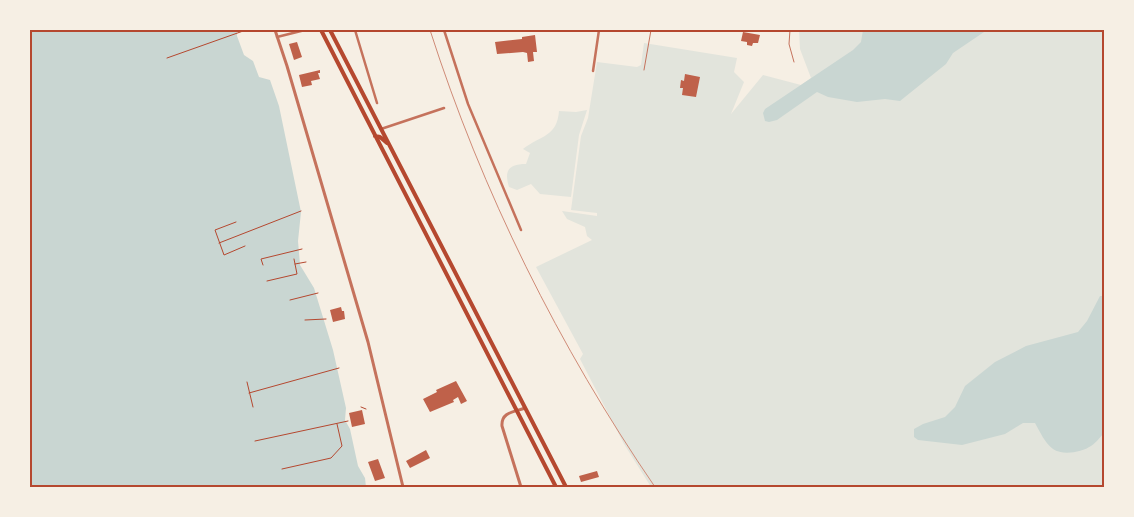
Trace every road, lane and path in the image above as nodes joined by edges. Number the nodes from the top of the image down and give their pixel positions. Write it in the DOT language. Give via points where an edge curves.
graph roads {
  1 [pos="246,30"];
  2 [pos="275,30"];
  3 [pos="304,30"];
  4 [pos="321,30"];
  5 [pos="330,30"];
  6 [pos="356,30"];
  7 [pos="444,30"];
  8 [pos="599,30"];
  9 [pos="651,30"];
  10 [pos="790,30"];
  11 [pos="277,37"];
  12 [pos="167,58"];
  13 [pos="794,62"];
  14 [pos="644,70"];
  15 [pos="593,71"];
  16 [pos="377,103"];
  17 [pos="444,108"];
  18 [pos="366,118"];
  19 [pos="381,129"];
  20 [pos="375,136"];
  21 [pos="389,144"];
  22 [pos="301,211"];
  23 [pos="236,222"];
  24 [pos="521,230"];
  25 [pos="220,242"];
  26 [pos="245,246"];
  27 [pos="302,249"];
  28 [pos="294,259"];
  29 [pos="306,262"];
  30 [pos="295,264"];
  31 [pos="263,265"];
  32 [pos="267,281"];
  33 [pos="318,293"];
  34 [pos="290,300"];
  35 [pos="326,319"];
  36 [pos="306,320"];
  37 [pos="339,368"];
  38 [pos="246,382"];
  39 [pos="249,393"];
  40 [pos="253,407"];
  41 [pos="361,407"];
  42 [pos="525,408"];
  43 [pos="366,409"];
  44 [pos="517,411"];
  45 [pos="348,421"];
  46 [pos="337,423"];
  47 [pos="255,441"];
  48 [pos="282,470"];
  49 [pos="403,487"];
  50 [pos="521,487"];
  51 [pos="556,487"];
  52 [pos="566,487"];
  1 -- 12 [label="path"];
  2 -- 11 [label="street"];
  3 -- 11 [label="street"];
  4 -- 18 [label="main road"];
  5 -- 19 [label="main road"];
  6 -- 16 [label="street"];
  7 -- 24 [label="street" via="468,104"];
  8 -- 15 [label="street"];
  9 -- 14 [label="lane"];
  10 -- 13 [label="lane" via="789,44"];
  11 -- 49 [label="street" via="368,342"];
  17 -- 19 [label="street"];
  18 -- 19 [label="main road"];
  18 -- 20 [label="main road"];
  19 -- 21 [label="main road"];
  20 -- 21 [label="main road"];
  20 -- 44 [label="main road"];
  21 -- 42 [label="main road"];
  22 -- 25 [label="path"];
  23 -- 25 [label="path" via="215,230"];
  25 -- 26 [label="path" via="224,255"];
  27 -- 31 [label="path" via="261,259"];
  28 -- 30 [label="path"];
  29 -- 30 [label="path"];
  30 -- 32 [label="path" via="297,274"];
  33 -- 34 [label="path"];
  35 -- 36 [label="path"];
  37 -- 39 [label="path"];
  38 -- 39 [label="path"];
  39 -- 40 [label="path"];
  41 -- 43 [label="path"];
  42 -- 44 [label="street"];
  42 -- 52 [label="main road"];
  44 -- 50 [label="street" via="504,416 502,426"];
  44 -- 51 [label="main road"];
  45 -- 46 [label="path"];
  46 -- 47 [label="path"];
  46 -- 48 [label="path" via="342,446 331,458"];
}
